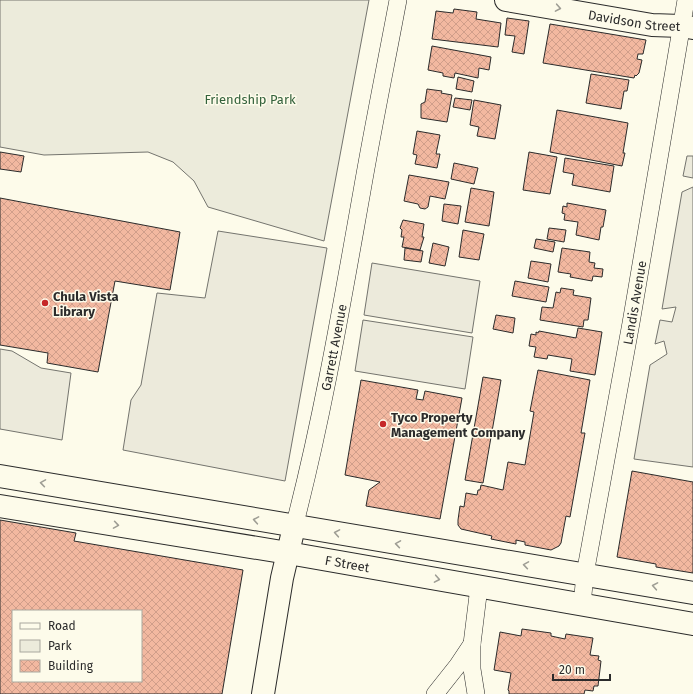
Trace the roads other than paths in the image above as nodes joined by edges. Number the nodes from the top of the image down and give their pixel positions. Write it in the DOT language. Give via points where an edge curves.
graph roads {
  1 [pos="398,0"];
  2 [pos="506,0"];
  3 [pos="686,0"];
  4 [pos="687,27"];
  5 [pos="0,476"];
  6 [pos="0,506"];
  7 [pos="294,527"];
  8 [pos="288,553"];
  9 [pos="585,574"];
  10 [pos="479,587"];
  11 [pos="693,593"];
  12 [pos="582,605"];
  13 [pos="693,624"];
  14 [pos="472,644"];
  15 [pos="263,694"];
  16 [pos="435,694"];
  17 [pos="476,694"];
  1 -- 7 [label="street, Garrett Avenue" via="336,339"];
  2 -- 4 [label="main road, Davidson Street, one-way" via="652,25"];
  3 -- 4 [label="street, Landis Avenue"];
  4 -- 9 [label="street, Landis Avenue"];
  7 -- 5 [label="main road, F Street, one-way"];
  6 -- 8 [label="main road, F Street, one-way"];
  7 -- 8 [label="main road, Garrett Avenue"];
  9 -- 7 [label="main road, F Street, one-way"];
  8 -- 10 [label="main road, F Street, one-way"];
  8 -- 15 [label="main road, Garrett Avenue"];
  11 -- 9 [label="main road, F Street, one-way"];
  9 -- 12 [label="street, Landis Avenue"];
  10 -- 12 [label="main road, F Street"];
  10 -- 14 [label="street"];
  12 -- 13 [label="main road, F Street"];
  14 -- 16 [label="street"];
  14 -- 17 [label="street"];
}
